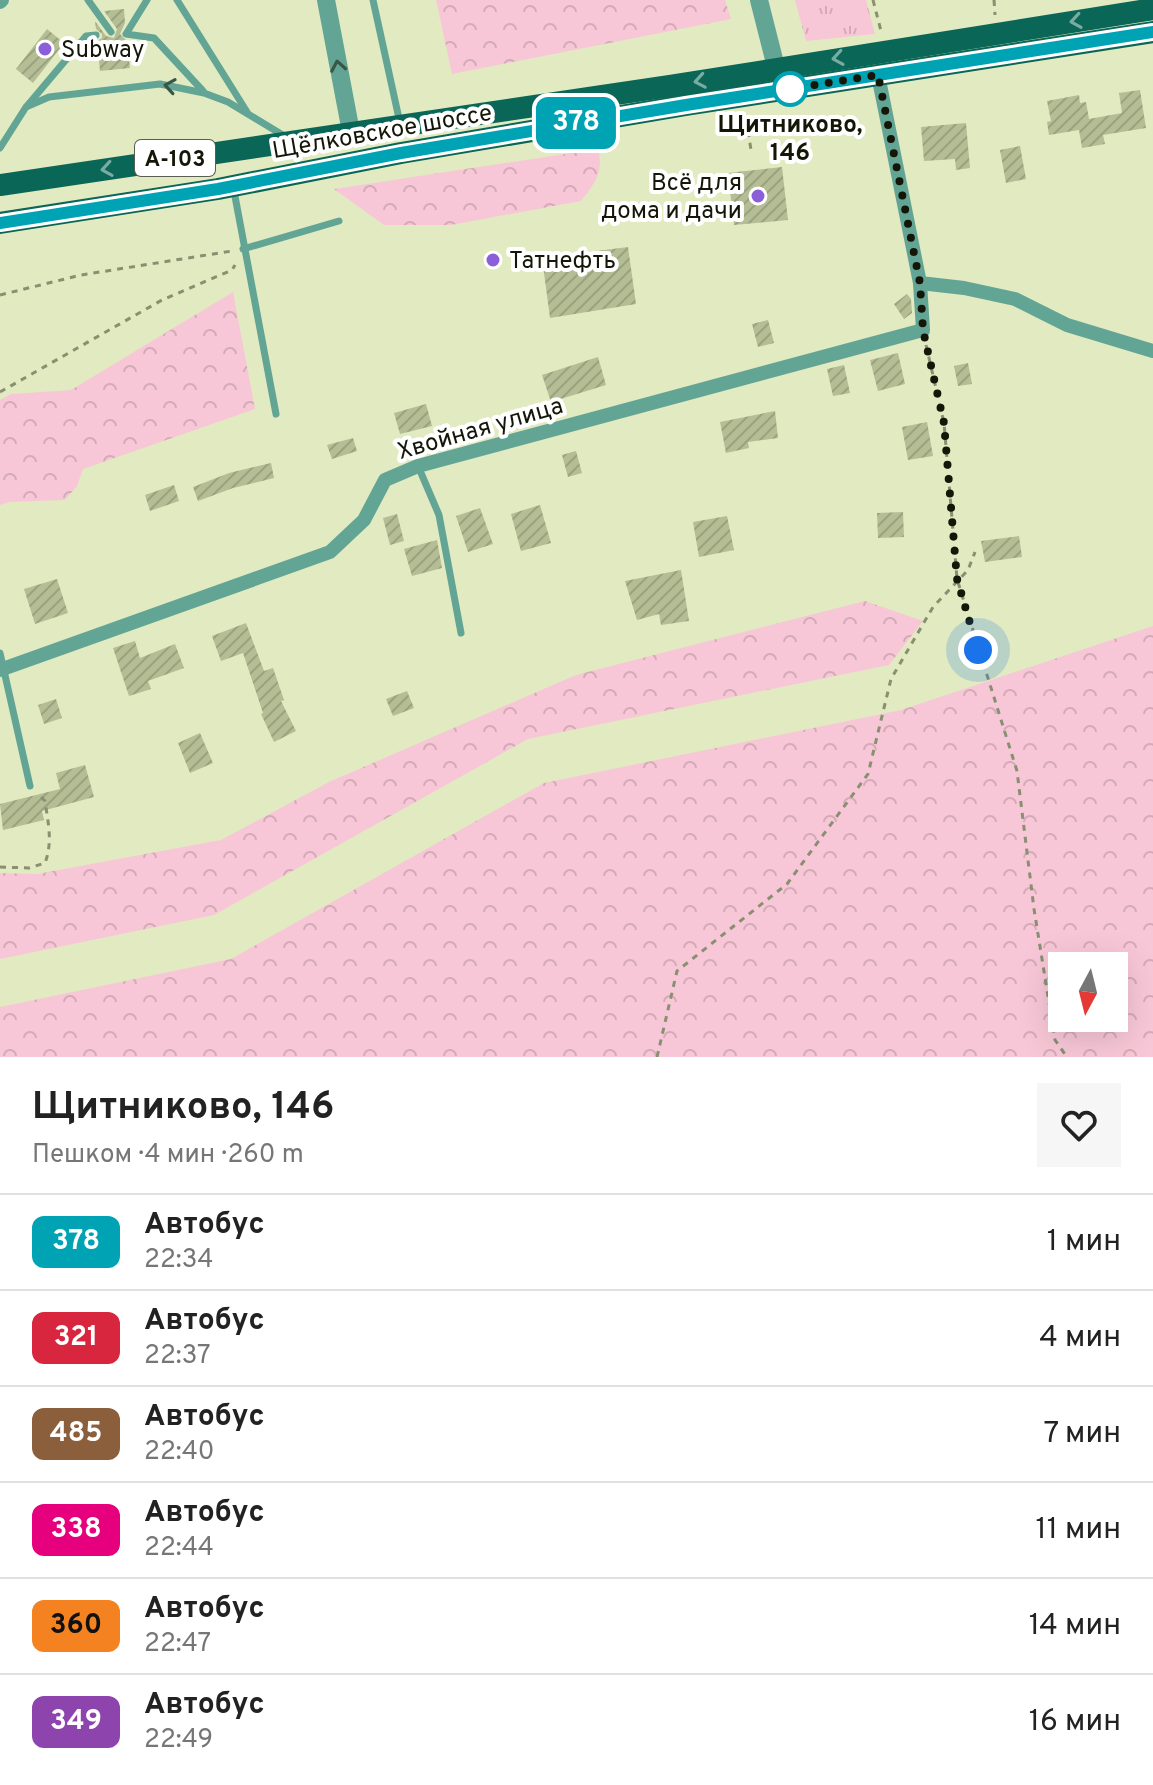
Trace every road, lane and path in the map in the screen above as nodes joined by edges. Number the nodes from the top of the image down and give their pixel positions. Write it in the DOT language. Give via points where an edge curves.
graph roads {
  1 [pos="88,0"];
  2 [pos="147,0"];
  3 [pos="177,0"];
  4 [pos="326,0"];
  5 [pos="373,0"];
  6 [pos="759,0"];
  7 [pos="873,0"];
  8 [pos="994,0"];
  9 [pos="1153,9"];
  10 [pos="995,23"];
  11 [pos="111,32"];
  12 [pos="1153,32"];
  13 [pos="96,35"];
  14 [pos="883,40"];
  15 [pos="878,75"];
  16 [pos="779,79"];
  17 [pos="204,93"];
  18 [pos="26,107"];
  19 [pos="249,113"];
  20 [pos="401,126"];
  21 [pos="748,131"];
  22 [pos="351,132"];
  23 [pos="291,140"];
  24 [pos="0,148"];
  25 [pos="751,150"];
  26 [pos="0,185"];
  27 [pos="234,191"];
  28 [pos="339,221"];
  29 [pos="0,223"];
  30 [pos="243,249"];
  31 [pos="920,283"];
  32 [pos="0,295"];
  33 [pos="923,330"];
  34 [pos="1153,351"];
  35 [pos="0,392"];
  36 [pos="276,414"];
  37 [pos="418,466"];
  38 [pos="975,552"];
  39 [pos="957,579"];
  40 [pos="461,633"];
  41 [pos="0,653"];
  42 [pos="3,669"];
  43 [pos="30,786"];
  44 [pos="0,867"];
  45 [pos="657,1057"];
  46 [pos="1067,1057"];
  1 -- 11 [label="lane"];
  2 -- 17 [label="lane" via="126,34 154,38"];
  3 -- 19 [label="lane"];
  22 -- 4 [label="street, one-way"];
  5 -- 20 [label="lane"];
  6 -- 16 [label="street"];
  7 -- 14 [label="path"];
  8 -- 10 [label="path"];
  9 -- 16 [label="main road, Щёлковское шоссе / А-103, one-way"];
  12 -- 15 [label="main road, Щёлковское шоссе / А-103"];
  13 -- 18 [label="lane" via="86,36"];
  15 -- 16 [label="main road, Щёлковское шоссе / А-103"];
  15 -- 31 [label="street"];
  16 -- 20 [label="main road, Щёлковское шоссе / А-103, one-way"];
  16 -- 29 [label="main road, Щёлковское шоссе / А-103" via="218,189"];
  17 -- 18 [label="lane, one-way" via="160,84 49,97"];
  17 -- 19 [label="lane"];
  18 -- 24 [label="lane"];
  19 -- 23 [label="lane"];
  20 -- 22 [label="main road, Щёлковское шоссе / А-103"];
  21 -- 25 [label="path"];
  22 -- 23 [label="main road, Щёлковское шоссе / А-103"];
  23 -- 26 [label="main road, Щёлковское шоссе / А-103, one-way"];
  27 -- 30 [label="lane"];
  28 -- 30 [label="lane"];
  30 -- 32 [label="path" via="81,275"];
  30 -- 35 [label="path" via="232,270 162,300"];
  30 -- 36 [label="lane"];
  31 -- 33 [label="street"];
  31 -- 34 [label="street" via="1015,299 1067,325"];
  33 -- 37 [label="street, Хвойная улица"];
  33 -- 39 [label="path" via="944,423"];
  37 -- 40 [label="lane" via="439,515"];
  37 -- 42 [label="street, Хвойная улица" via="385,480 364,520 330,552"];
  38 -- 39 [label="path" via="968,570"];
  39 -- 45 [label="path" via="933,607 891,679 868,774 787,884 677,971"];
  39 -- 46 [label="path" via="1017,771 1055,1040"];
  41 -- 42 [label="lane"];
  42 -- 43 [label="lane"];
  43 -- 44 [label="path" via="45,801 50,849 45,863"];
}
